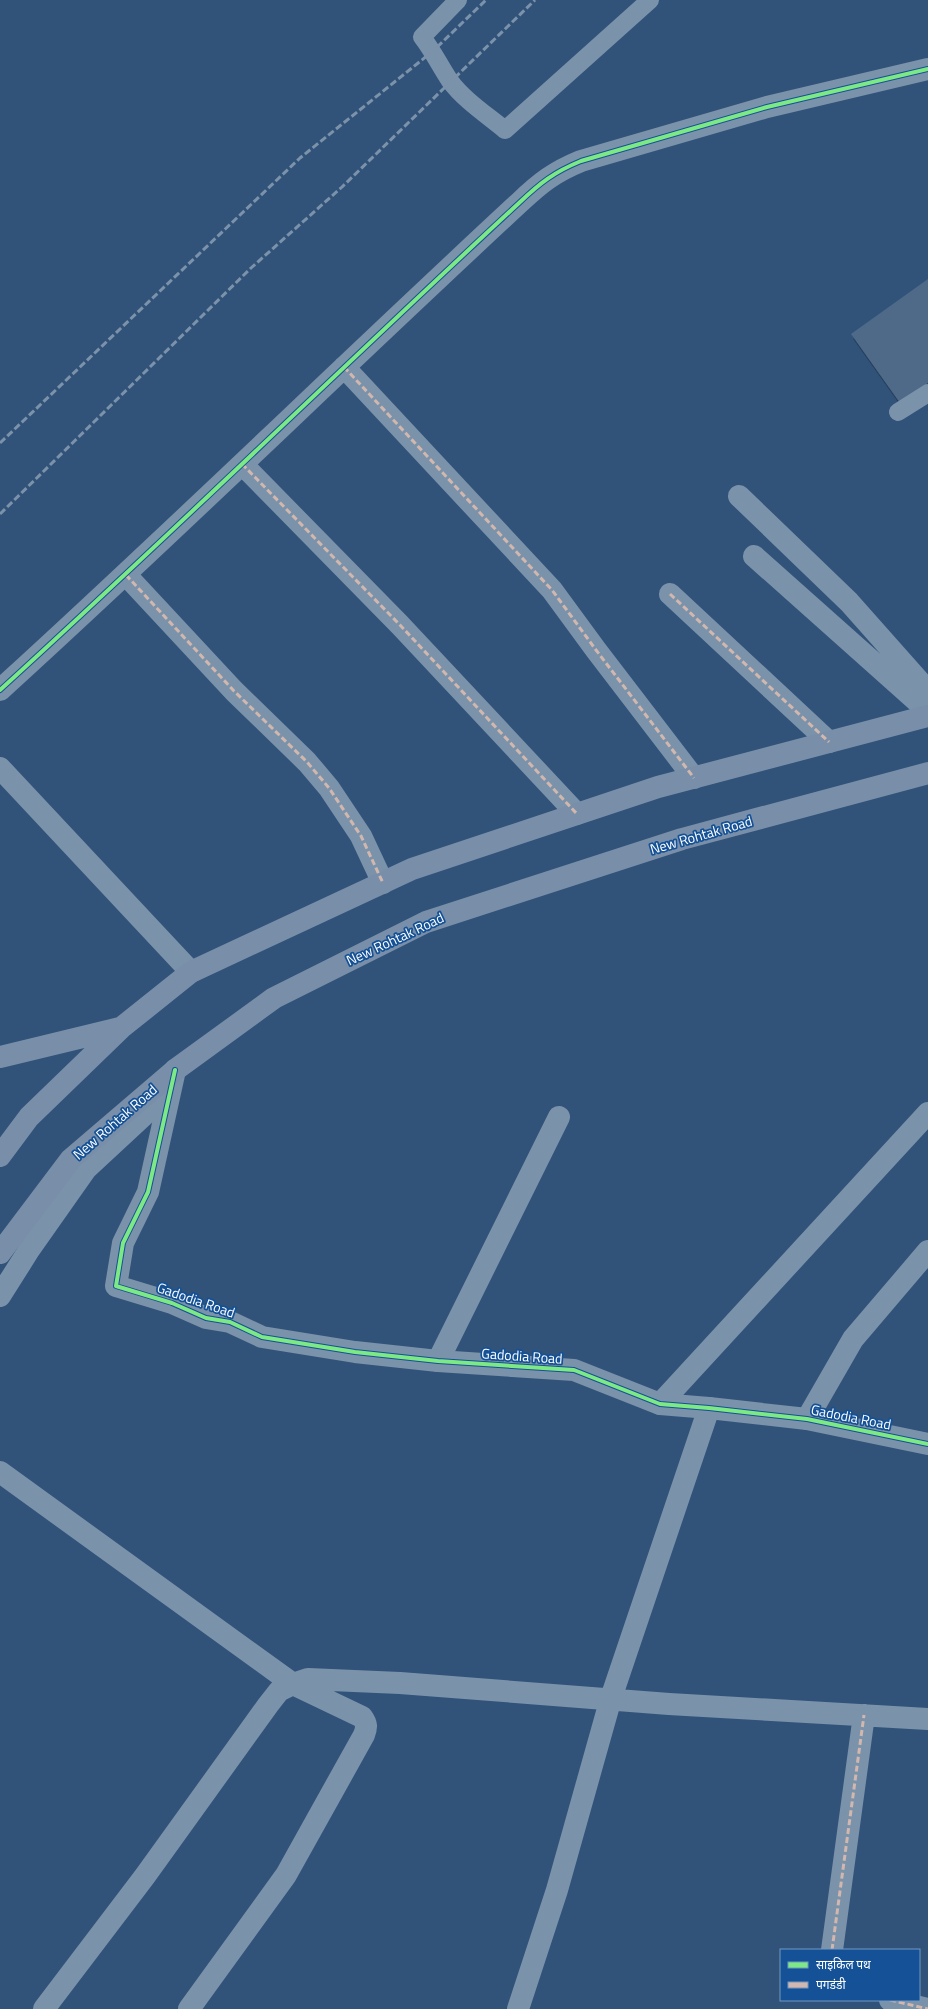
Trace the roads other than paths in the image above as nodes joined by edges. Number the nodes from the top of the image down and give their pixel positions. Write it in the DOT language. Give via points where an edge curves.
graph roads {
  1 [pos="458,0"];
  2 [pos="650,0"];
  3 [pos="928,69"];
  4 [pos="344,366"];
  5 [pos="928,393"];
  6 [pos="898,412"];
  7 [pos="242,464"];
  8 [pos="739,496"];
  9 [pos="754,556"];
  10 [pos="126,575"];
  11 [pos="670,594"];
  12 [pos="0,690"];
  13 [pos="928,691"];
  14 [pos="928,711"];
  15 [pos="928,716"];
  16 [pos="828,742"];
  17 [pos="0,768"];
  18 [pos="928,773"];
  19 [pos="694,778"];
  20 [pos="577,814"];
  21 [pos="383,883"];
  22 [pos="191,972"];
  23 [pos="121,1028"];
  24 [pos="0,1057"];
  25 [pos="174,1070"];
  26 [pos="170,1092"];
  27 [pos="928,1113"];
  28 [pos="559,1116"];
  29 [pos="0,1156"];
  30 [pos="928,1252"];
  31 [pos="0,1253"];
  32 [pos="0,1296"];
  33 [pos="438,1361"];
  34 [pos="660,1404"];
  35 [pos="709,1408"];
  36 [pos="807,1419"];
  37 [pos="928,1444"];
  38 [pos="0,1472"];
  39 [pos="293,1684"];
  40 [pos="611,1698"];
  41 [pos="864,1715"];
  42 [pos="928,1719"];
  43 [pos="832,1949"];
  44 [pos="894,2001"];
  45 [pos="44,2009"];
  46 [pos="189,2009"];
  47 [pos="518,2009"];
  48 [pos="928,2009"];
  1 -- 2 [label="lane" via="422,37 450,81 505,130"];
  3 -- 4 [label="street" via="767,107 581,161 560,170 539,185"];
  4 -- 7 [label="street"];
  4 -- 19 [label="street" via="552,590"];
  5 -- 6 [label="lane"];
  7 -- 10 [label="street"];
  7 -- 20 [label="street" via="400,625"];
  8 -- 13 [label="street" via="848,602"];
  9 -- 14 [label="street"];
  10 -- 12 [label="street"];
  10 -- 21 [label="street" via="234,691 330,788 361,836"];
  11 -- 16 [label="street"];
  15 -- 16 [label="main road"];
  16 -- 19 [label="main road"];
  17 -- 22 [label="street"];
  18 -- 25 [label="main road, New Rohtak Road" via="682,839 426,922 274,998"];
  19 -- 20 [label="main road"];
  20 -- 21 [label="main road" via="412,869"];
  21 -- 22 [label="main road"];
  22 -- 23 [label="main road"];
  23 -- 24 [label="main road"];
  23 -- 29 [label="main road" via="29,1118"];
  25 -- 26 [label="street"];
  25 -- 31 [label="main road, New Rohtak Road" via="71,1159"];
  26 -- 32 [label="street" via="86,1169"];
  26 -- 33 [label="street, Gadodia Road" via="148,1192 123,1243 116,1286 172,1303 206,1318 230,1322 262,1337 356,1352"];
  27 -- 34 [label="street"];
  28 -- 33 [label="street"];
  30 -- 36 [label="street" via="853,1339"];
  33 -- 34 [label="street, Gadodia Road" via="574,1370"];
  34 -- 35 [label="street, Gadodia Road"];
  35 -- 36 [label="street, Gadodia Road"];
  35 -- 40 [label="street"];
  36 -- 37 [label="street, Gadodia Road"];
  38 -- 39 [label="street"];
  39 -- 40 [label="street" via="308,1679 400,1683"];
  39 -- 45 [label="street" via="279,1692 268,1705 145,1876"];
  39 -- 46 [label="street" via="362,1717 367,1727 286,1875"];
  40 -- 41 [label="street" via="669,1704"];
  40 -- 47 [label="street" via="559,1882"];
  41 -- 42 [label="street"];
  41 -- 43 [label="street"];
  44 -- 48 [label="street"];
}
